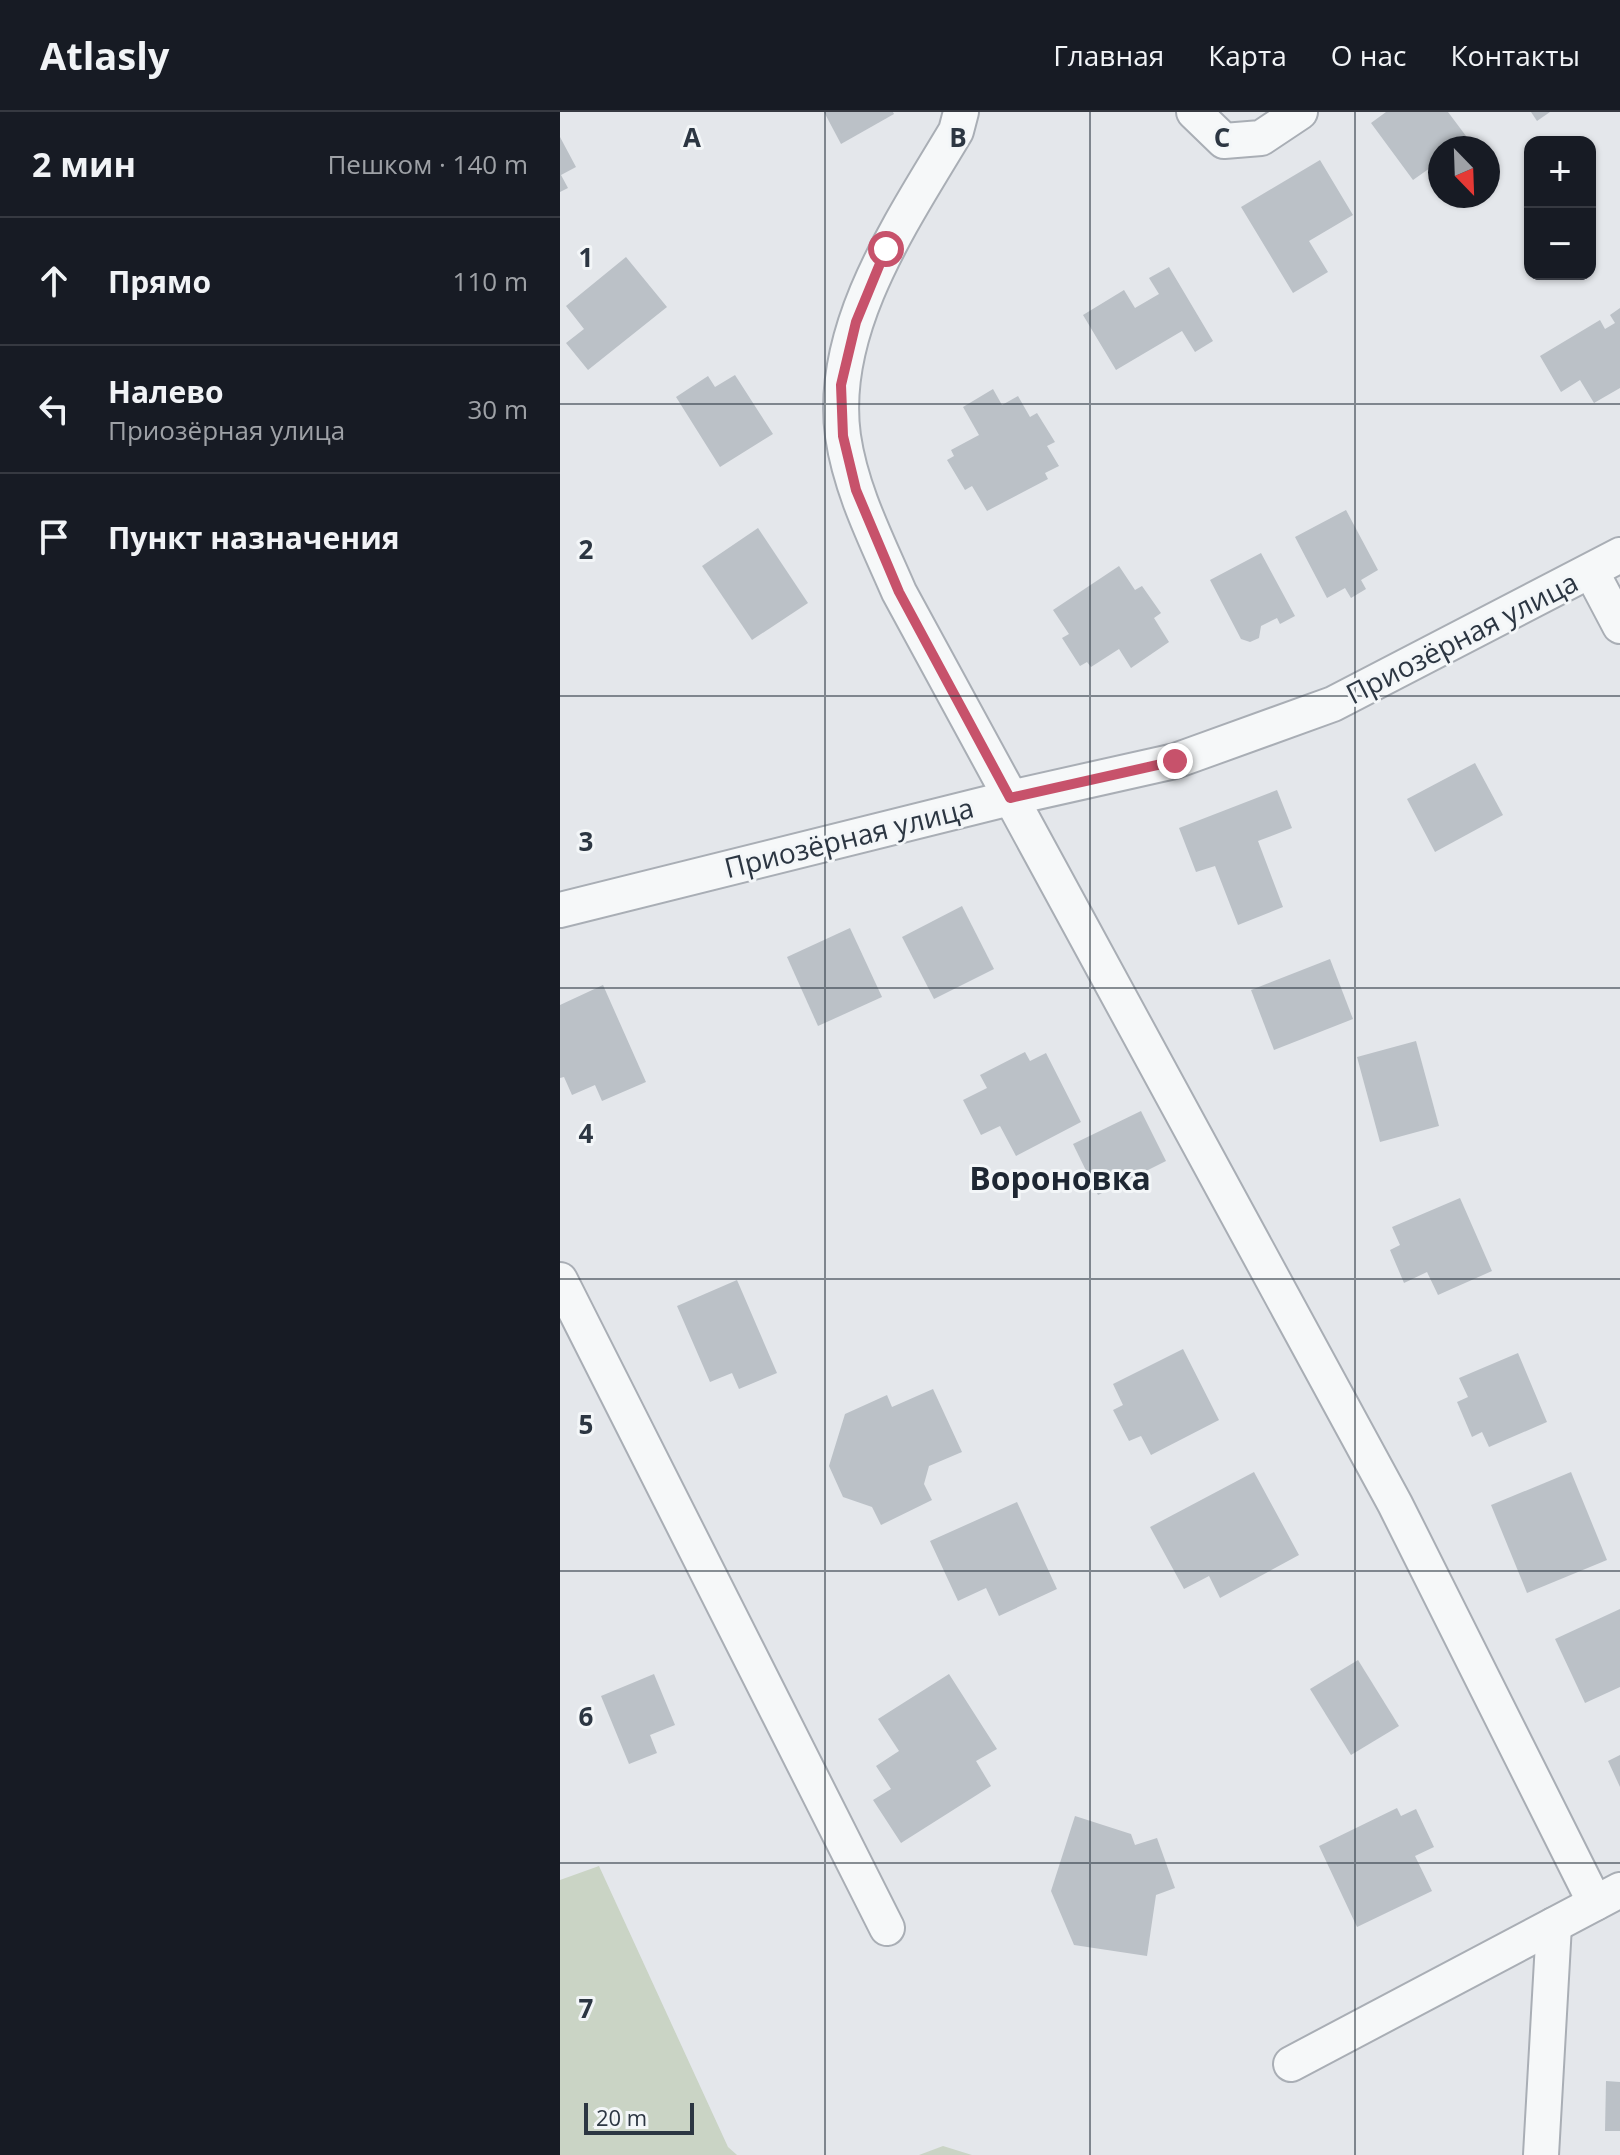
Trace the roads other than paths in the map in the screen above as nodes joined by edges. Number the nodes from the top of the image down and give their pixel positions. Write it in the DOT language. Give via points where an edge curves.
graph roads {
  1 [pos="961,112"];
  2 [pos="1194,112"];
  3 [pos="1300,112"];
  4 [pos="1605,563"];
  5 [pos="1620,626"];
  6 [pos="1010,798"];
  7 [pos="560,910"];
  8 [pos="560,1280"];
  9 [pos="1607,1897"];
  10 [pos="1554,1925"];
  11 [pos="887,1928"];
  12 [pos="1291,2064"];
  13 [pos="1541,2155"];
  1 -- 6 [label="street" via="956,131 886,249 856,322 841,385 843,436 856,490 899,592"];
  2 -- 3 [label="street" via="1224,141 1261,138"];
  4 -- 5 [label="street"];
  4 -- 6 [label="street, Приозёрная улица" via="1333,704 1175,761"];
  6 -- 7 [label="street, Приозёрная улица"];
  6 -- 9 [label="street"];
  8 -- 11 [label="street"];
  9 -- 10 [label="street"];
  10 -- 12 [label="street"];
  10 -- 13 [label="street"];
}
